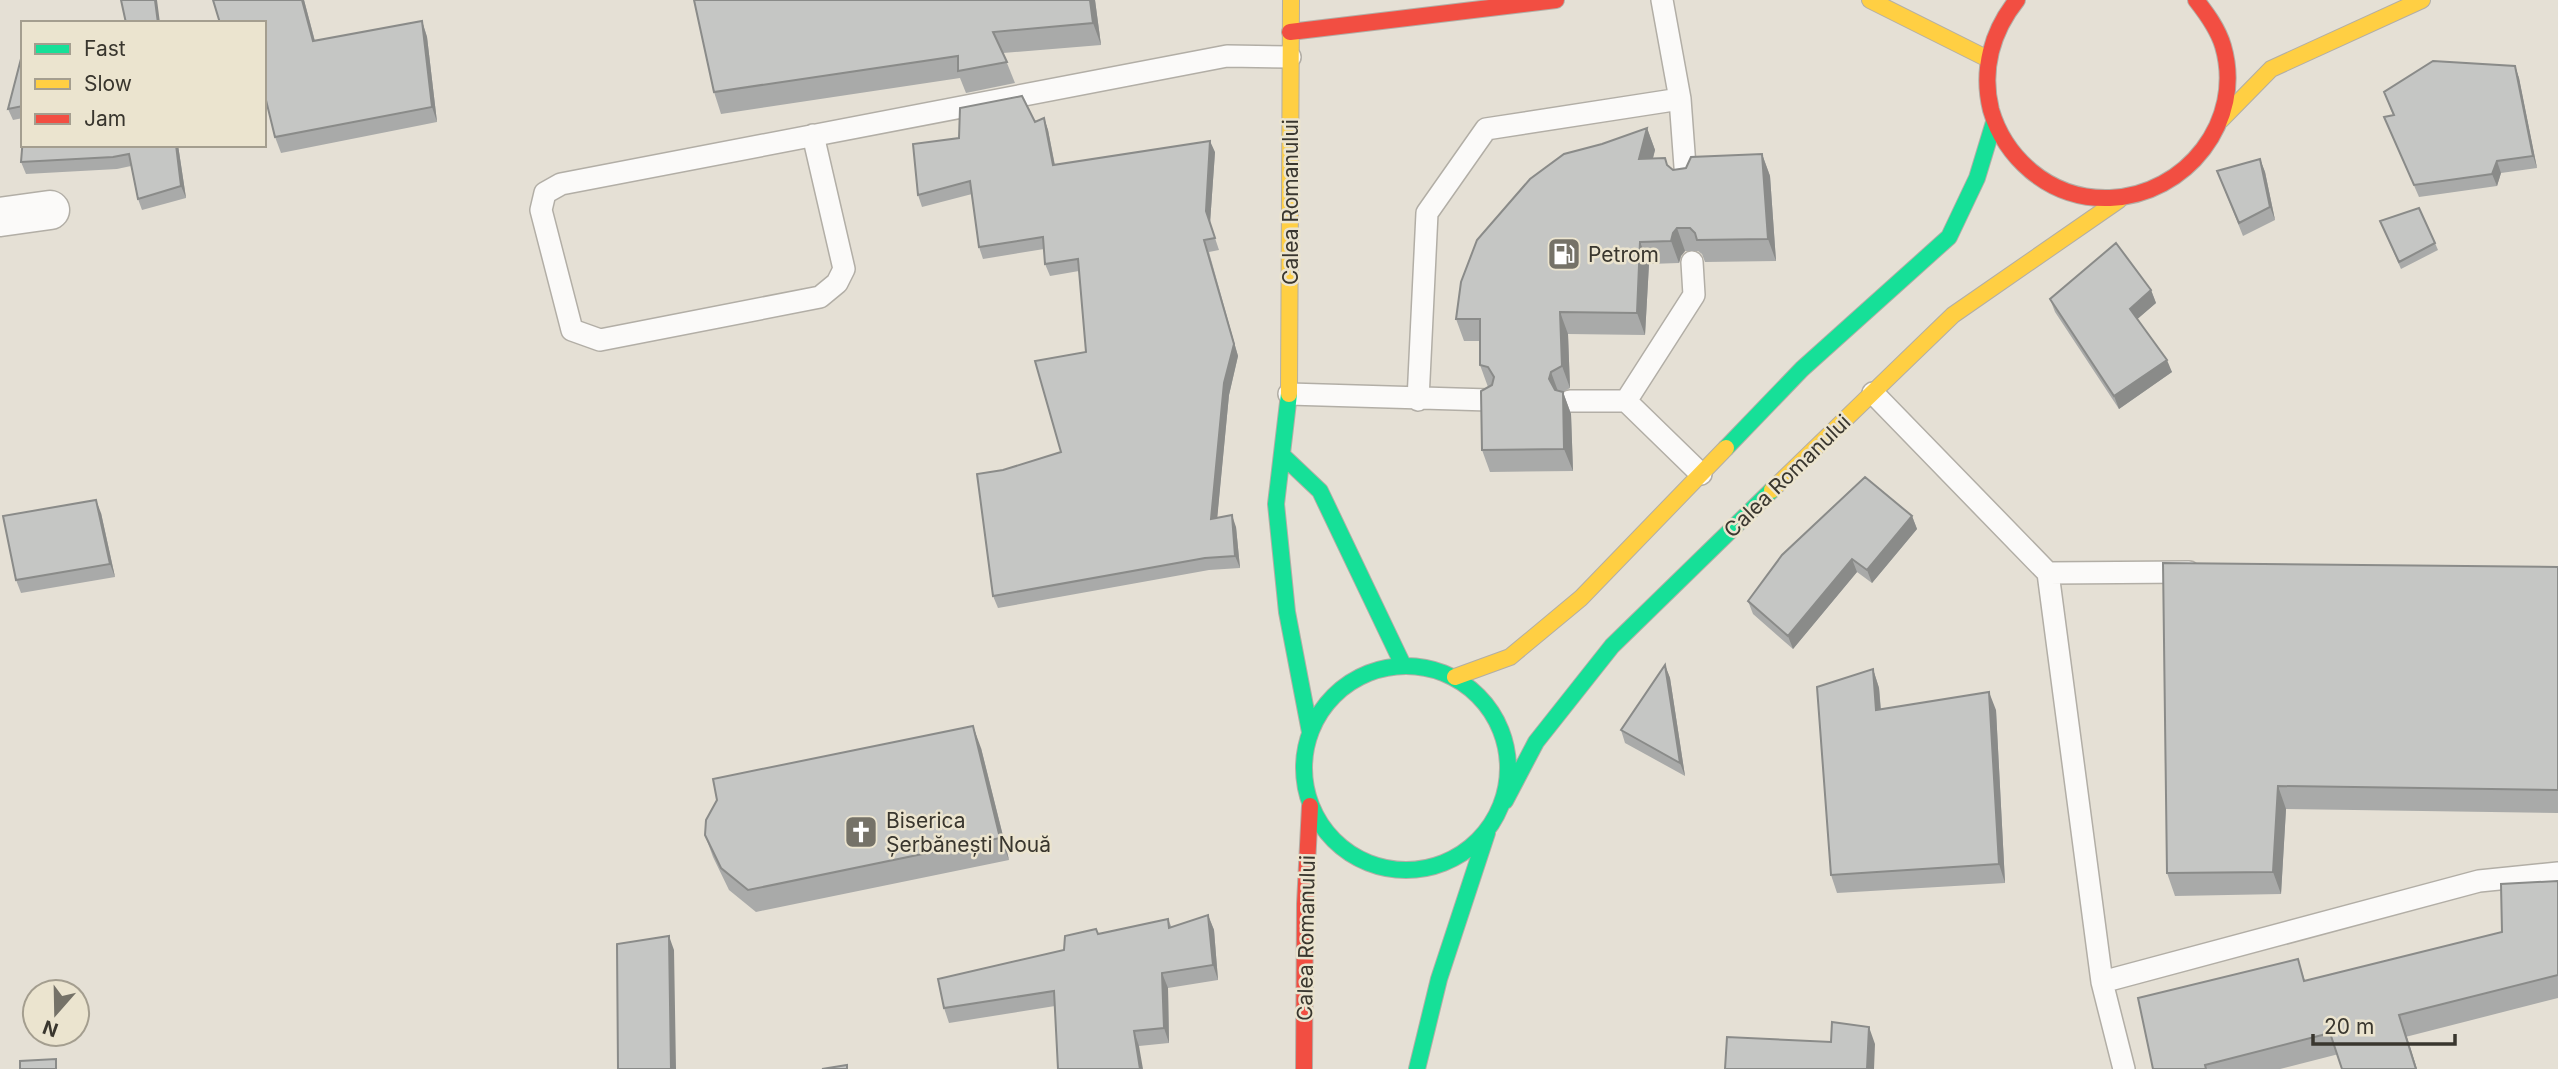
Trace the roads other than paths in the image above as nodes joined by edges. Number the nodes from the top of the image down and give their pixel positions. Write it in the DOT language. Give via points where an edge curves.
graph roads {
  1 [pos="1291,0"];
  2 [pos="1556,0"];
  3 [pos="1662,0"];
  4 [pos="1870,0"];
  5 [pos="2017,0"];
  6 [pos="2196,0"];
  7 [pos="2422,0"];
  8 [pos="1290,32"];
  9 [pos="1290,57"];
  10 [pos="1988,59"];
  11 [pos="1680,99"];
  12 [pos="2221,120"];
  13 [pos="1994,122"];
  14 [pos="813,135"];
  15 [pos="1686,180"];
  16 [pos="2119,200"];
  17 [pos="50,209"];
  18 [pos="0,217"];
  19 [pos="1692,262"];
  20 [pos="1872,393"];
  21 [pos="1289,394"];
  22 [pos="1418,400"];
  23 [pos="1489,400"];
  24 [pos="1570,401"];
  25 [pos="1626,401"];
  26 [pos="1282,455"];
  27 [pos="1701,474"];
  28 [pos="2213,571"];
  29 [pos="2048,573"];
  30 [pos="1403,665"];
  31 [pos="1455,677"];
  32 [pos="1310,732"];
  33 [pos="1505,801"];
  34 [pos="1310,806"];
  35 [pos="1487,832"];
  36 [pos="2558,873"];
  37 [pos="2102,982"];
  38 [pos="1304,1069"];
  39 [pos="1418,1069"];
  40 [pos="2124,1069"];
  1 -- 8 [label="main road, Calea Romanului"];
  2 -- 8 [label="main road"];
  3 -- 11 [label="lane"];
  4 -- 10 [label="main road"];
  5 -- 10 [label="main road" via="1998,29"];
  6 -- 12 [label="main road" via="2210,17 2224,50 2228,84"];
  7 -- 12 [label="main road" via="2271,69"];
  8 -- 9 [label="main road, Calea Romanului"];
  9 -- 14 [label="lane" via="1227,56"];
  9 -- 21 [label="main road, Calea Romanului"];
  10 -- 13 [label="main road" via="1987,91"];
  11 -- 15 [label="lane"];
  11 -- 22 [label="lane" via="1486,129 1427,213"];
  12 -- 16 [label="main road" via="2205,150 2182,174 2152,192"];
  13 -- 16 [label="main road" via="2013,156 2043,181 2080,196"];
  13 -- 27 [label="main road" via="1977,178 1949,237 1802,369"];
  14 -- 14 [label="lane" via="844,269 837,283 820,297 600,340 572,330 541,211 545,194 561,184"];
  16 -- 20 [label="main road, Calea Romanului" via="1953,315"];
  17 -- 18 [label="street"];
  19 -- 25 [label="lane" via="1695,295"];
  20 -- 29 [label="lane"];
  20 -- 33 [label="main road, Calea Romanului" via="1612,646 1536,742"];
  21 -- 22 [label="lane"];
  21 -- 26 [label="main road, Calea Romanului"];
  22 -- 23 [label="lane"];
  24 -- 25 [label="lane"];
  25 -- 27 [label="lane"];
  26 -- 30 [label="main road" via="1320,491"];
  26 -- 32 [label="main road, Calea Romanului" via="1276,504 1287,612"];
  27 -- 31 [label="main road" via="1581,598 1510,657"];
  28 -- 29 [label="lane"];
  29 -- 37 [label="lane"];
  30 -- 31 [label="main road"];
  30 -- 32 [label="main road" via="1373,671 1346,685 1324,705"];
  31 -- 33 [label="main road" via="1483,700 1502,731 1509,766"];
  32 -- 34 [label="main road" via="1304,756"];
  33 -- 35 [label="main road"];
  34 -- 35 [label="main road" via="1329,837 1357,860 1391,870 1427,869 1461,856"];
  34 -- 38 [label="main road, Calea Romanului"];
  35 -- 39 [label="main road" via="1450,940 1425,1026"];
  36 -- 37 [label="lane" via="2479,881"];
  37 -- 40 [label="lane"];
}
